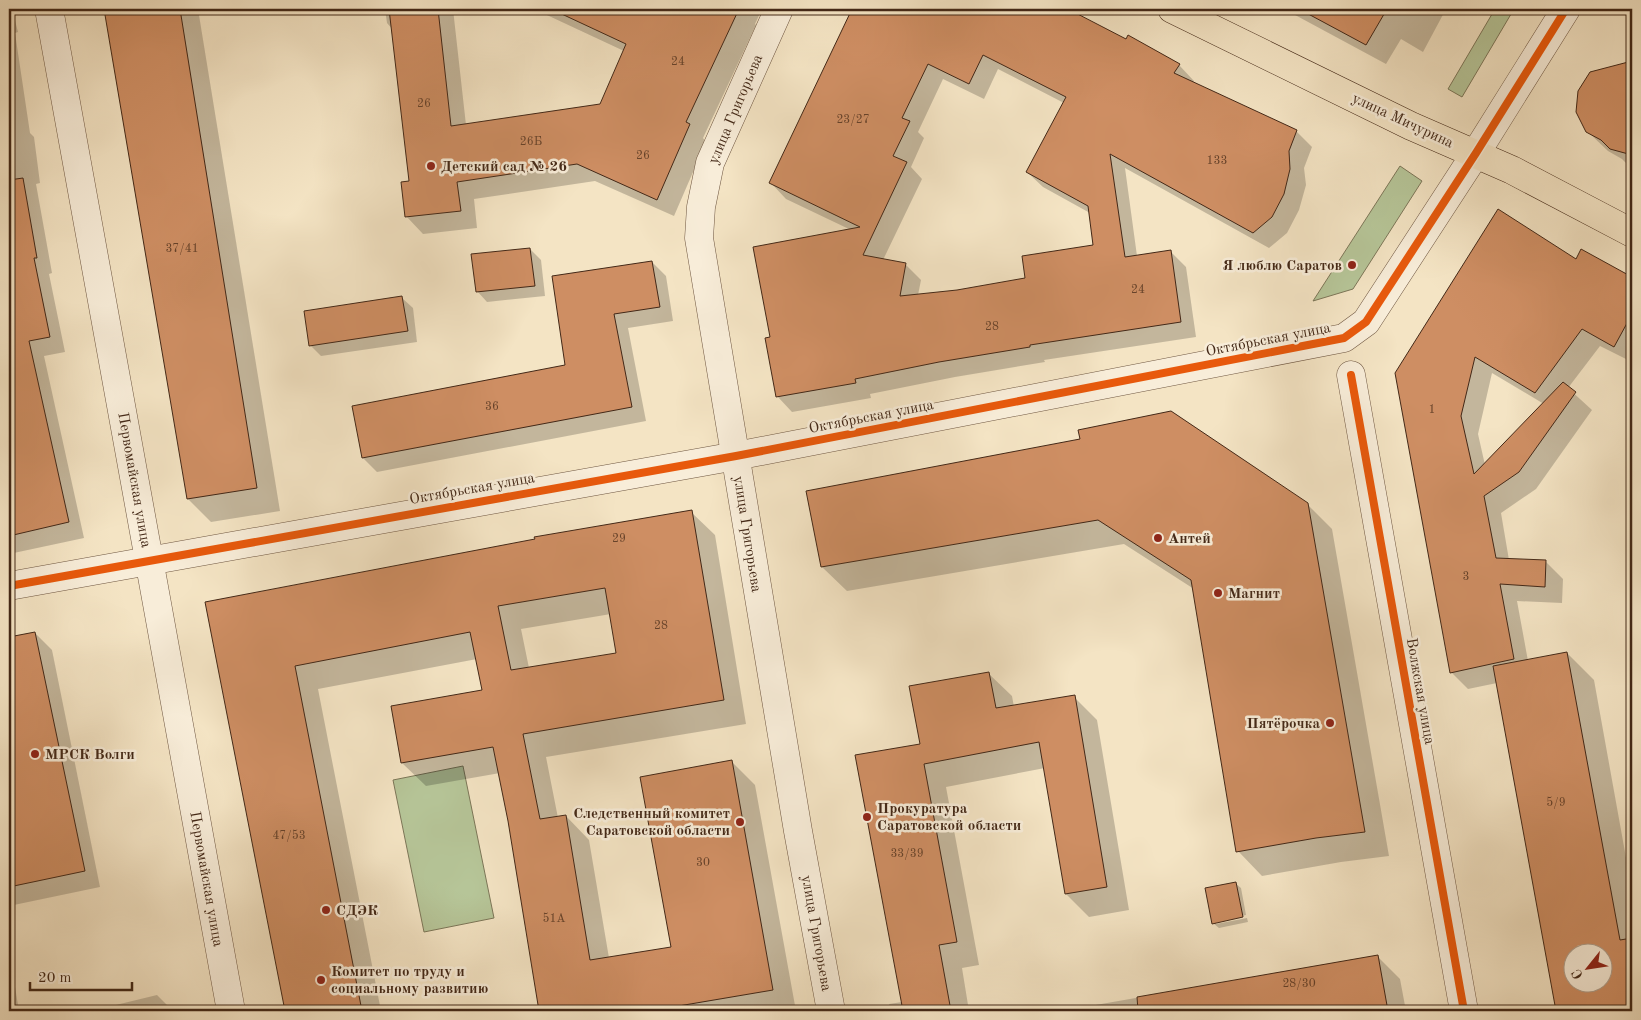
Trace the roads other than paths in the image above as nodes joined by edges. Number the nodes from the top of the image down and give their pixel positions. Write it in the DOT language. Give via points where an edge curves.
graph roads {
  1 [pos="49,9"];
  2 [pos="779,9"];
  3 [pos="1172,9"];
  4 [pos="1566,9"];
  5 [pos="1476,153"];
  6 [pos="1632,233"];
  7 [pos="1351,375"];
  8 [pos="736,456"];
  9 [pos="150,561"];
  10 [pos="9,586"];
  11 [pos="231,1011"];
  12 [pos="831,1011"];
  13 [pos="1464,1011"];
  1 -- 9 [label="street, Первомайская улица"];
  2 -- 8 [label="street, улица Григорьева" via="710,163 701,207 699,238"];
  3 -- 5 [label="main road, улица Мичурина" via="1411,126"];
  4 -- 5 [label="street, Октябрьская улица"];
  5 -- 6 [label="main road, улица Мичурина"];
  5 -- 8 [label="street, Октябрьская улица" via="1366,322 1344,338"];
  7 -- 13 [label="street, Волжская улица"];
  8 -- 9 [label="street, Октябрьская улица"];
  8 -- 12 [label="street, улица Григорьева"];
  9 -- 10 [label="street, Октябрьская улица"];
  9 -- 11 [label="street, Первомайская улица"];
}
